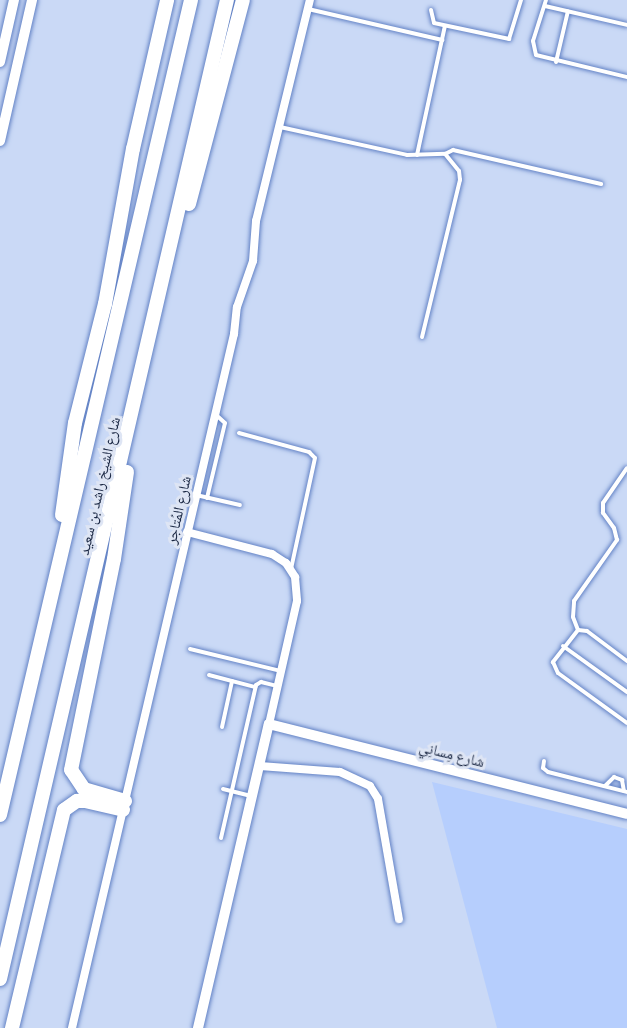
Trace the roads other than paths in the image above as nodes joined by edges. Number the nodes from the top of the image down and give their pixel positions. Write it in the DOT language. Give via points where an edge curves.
graph roads {
  1 [pos="14,0"];
  2 [pos="32,0"];
  3 [pos="167,0"];
  4 [pos="192,0"];
  5 [pos="227,0"];
  6 [pos="243,0"];
  7 [pos="520,0"];
  8 [pos="546,0"];
  9 [pos="309,5"];
  10 [pos="545,6"];
  11 [pos="431,10"];
  12 [pos="568,11"];
  13 [pos="627,25"];
  14 [pos="446,26"];
  15 [pos="442,40"];
  16 [pos="0,62"];
  17 [pos="556,62"];
  18 [pos="627,77"];
  19 [pos="280,127"];
  20 [pos="0,141"];
  21 [pos="445,154"];
  22 [pos="417,155"];
  23 [pos="601,184"];
  24 [pos="422,337"];
  25 [pos="148,345"];
  26 [pos="143,372"];
  27 [pos="214,414"];
  28 [pos="238,433"];
  29 [pos="627,468"];
  30 [pos="195,495"];
  31 [pos="207,498"];
  32 [pos="240,506"];
  33 [pos="187,532"];
  34 [pos="59,560"];
  35 [pos="291,570"];
  36 [pos="578,630"];
  37 [pos="563,646"];
  38 [pos="190,649"];
  39 [pos="626,658"];
  40 [pos="282,671"];
  41 [pos="209,675"];
  42 [pos="232,681"];
  43 [pos="278,686"];
  44 [pos="255,687"];
  45 [pos="627,692"];
  46 [pos="627,723"];
  47 [pos="269,724"];
  48 [pos="222,727"];
  49 [pos="544,761"];
  50 [pos="260,766"];
  51 [pos="605,786"];
  52 [pos="223,789"];
  53 [pos="231,791"];
  54 [pos="626,791"];
  55 [pos="253,796"];
  56 [pos="124,805"];
  57 [pos="627,814"];
  58 [pos="0,815"];
  59 [pos="221,838"];
  60 [pos="399,919"];
  61 [pos="0,979"];
  62 [pos="12,1028"];
  63 [pos="72,1028"];
  64 [pos="198,1028"];
  1 -- 16 [label="street"];
  2 -- 20 [label="street"];
  3 -- 34 [label="highway" via="133,149 105,304 75,423"];
  4 -- 34 [label="highway, شارع الشيخ راشد بن سعيد"];
  5 -- 25 [label="highway, شارع الشيخ راشد بن سعيد"];
  6 -- 25 [label="highway" via="209,137"];
  7 -- 14 [label="lane" via="509,39"];
  8 -- 10 [label="lane"];
  9 -- 15 [label="lane"];
  9 -- 19 [label="street, شارع المُتاجر"];
  10 -- 12 [label="lane"];
  10 -- 17 [label="lane" via="533,48 539,57"];
  11 -- 14 [label="lane" via="432,21"];
  12 -- 13 [label="lane"];
  12 -- 17 [label="lane"];
  14 -- 15 [label="lane"];
  15 -- 22 [label="lane"];
  17 -- 18 [label="lane"];
  19 -- 22 [label="lane"];
  19 -- 27 [label="street, شارع المُتاجر" via="256,221 253,261 237,307"];
  21 -- 22 [label="lane"];
  21 -- 23 [label="lane" via="453,150"];
  21 -- 24 [label="lane" via="459,171 460,180"];
  25 -- 26 [label="highway, شارع الشيخ راشد بن سعيد"];
  26 -- 56 [label="highway" via="114,559 71,761 73,777 84,789"];
  26 -- 61 [label="highway, شارع الشيخ راشد بن سعيد"];
  27 -- 30 [label="street, شارع المُتاجر"];
  27 -- 31 [label="lane" via="222,416 225,423"];
  28 -- 35 [label="lane" via="309,452 315,458"];
  29 -- 36 [label="lane" via="603,503 603,513 617,540 574,601 573,617"];
  30 -- 31 [label="lane"];
  30 -- 33 [label="street, شارع المُتاجر"];
  31 -- 32 [label="lane"];
  33 -- 35 [label="street" via="272,554"];
  33 -- 56 [label="street, شارع المُتاجر"];
  34 -- 58 [label="highway, شارع الشيخ راشد بن سعيد"];
  35 -- 40 [label="street" via="297,601"];
  36 -- 37 [label="lane"];
  36 -- 39 [label="lane"];
  37 -- 45 [label="lane"];
  37 -- 46 [label="lane" via="554,658 555,670"];
  38 -- 40 [label="lane"];
  40 -- 43 [label="street"];
  41 -- 42 [label="lane"];
  42 -- 44 [label="lane"];
  42 -- 48 [label="lane"];
  43 -- 44 [label="lane" via="260,682"];
  43 -- 47 [label="street"];
  44 -- 53 [label="lane"];
  47 -- 50 [label="street"];
  47 -- 57 [label="street, شارع مِسانِي"];
  49 -- 51 [label="lane" via="543,768 548,771"];
  50 -- 55 [label="street"];
  50 -- 60 [label="street" via="340,772 370,786 378,799"];
  51 -- 54 [label="lane"];
  51 -- 54 [label="lane" via="614,777 622,780"];
  52 -- 53 [label="lane"];
  53 -- 55 [label="lane"];
  53 -- 59 [label="lane"];
  55 -- 64 [label="street"];
  56 -- 62 [label="highway" via="77,801 63,810"];
  56 -- 63 [label="street, شارع المُتاجر"];
}
